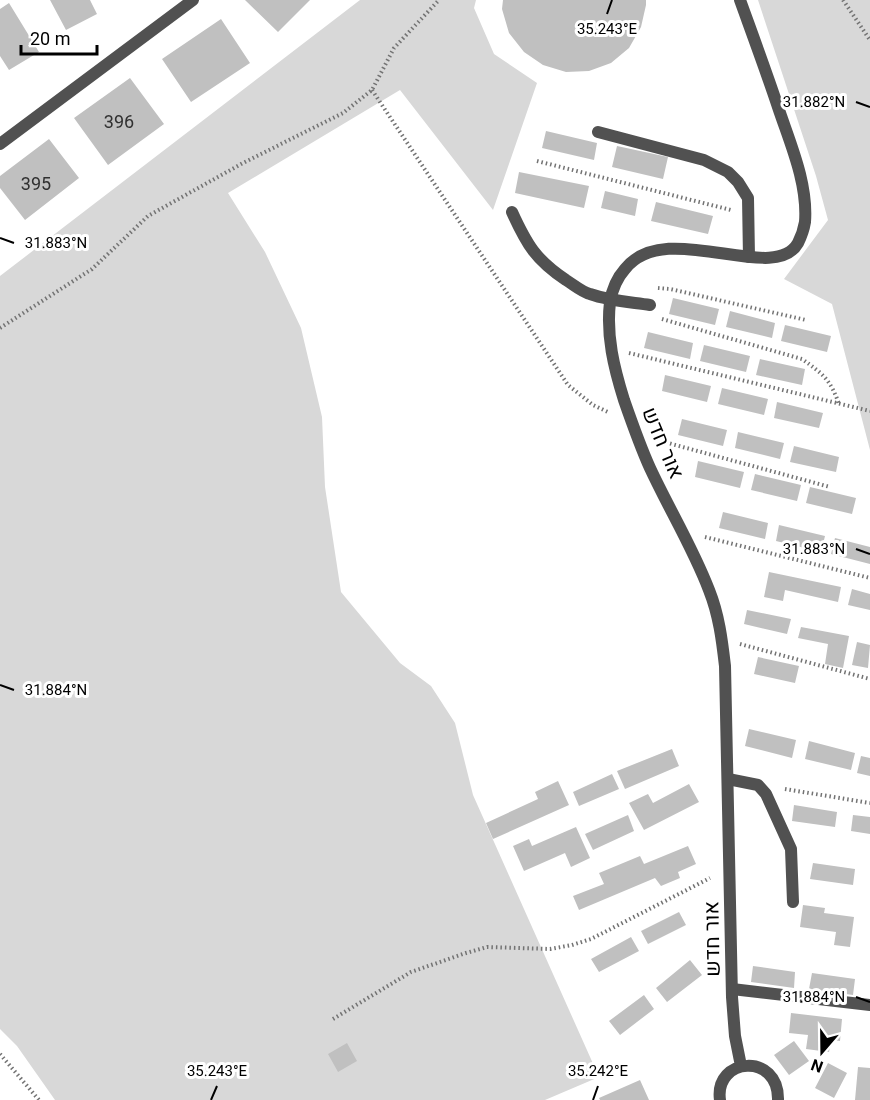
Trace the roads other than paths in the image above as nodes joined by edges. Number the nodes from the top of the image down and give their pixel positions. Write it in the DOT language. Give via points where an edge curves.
graph roads {
  1 [pos="193,0"];
  2 [pos="741,0"];
  3 [pos="598,132"];
  4 [pos="0,144"];
  5 [pos="512,212"];
  6 [pos="749,257"];
  7 [pos="610,300"];
  8 [pos="650,305"];
  9 [pos="728,778"];
  10 [pos="793,902"];
  11 [pos="732,989"];
  12 [pos="870,1005"];
  13 [pos="741,1066"];
  14 [pos="720,1100"];
  15 [pos="778,1100"];
  1 -- 4 [label="street"];
  2 -- 6 [label="street, אור חדש" via="794,154 804,195 805,223 797,245 782,257"];
  3 -- 6 [label="street" via="704,160 728,172 748,198"];
  5 -- 7 [label="street" via="526,241 545,266 587,294"];
  6 -- 7 [label="street, אור חדש" via="672,248 648,252 632,260 617,278"];
  7 -- 8 [label="street"];
  7 -- 9 [label="street, אור חדש" via="608,333 615,372 634,429 710,591 720,626"];
  9 -- 10 [label="street" via="758,785 766,794 791,849"];
  9 -- 11 [label="street, אור חדש"];
  11 -- 12 [label="street"];
  11 -- 13 [label="street, אור חדש"];
  13 -- 14 [label="street" via="723,1080"];
  13 -- 15 [label="street" via="754,1065 770,1073 779,1090"];
}
